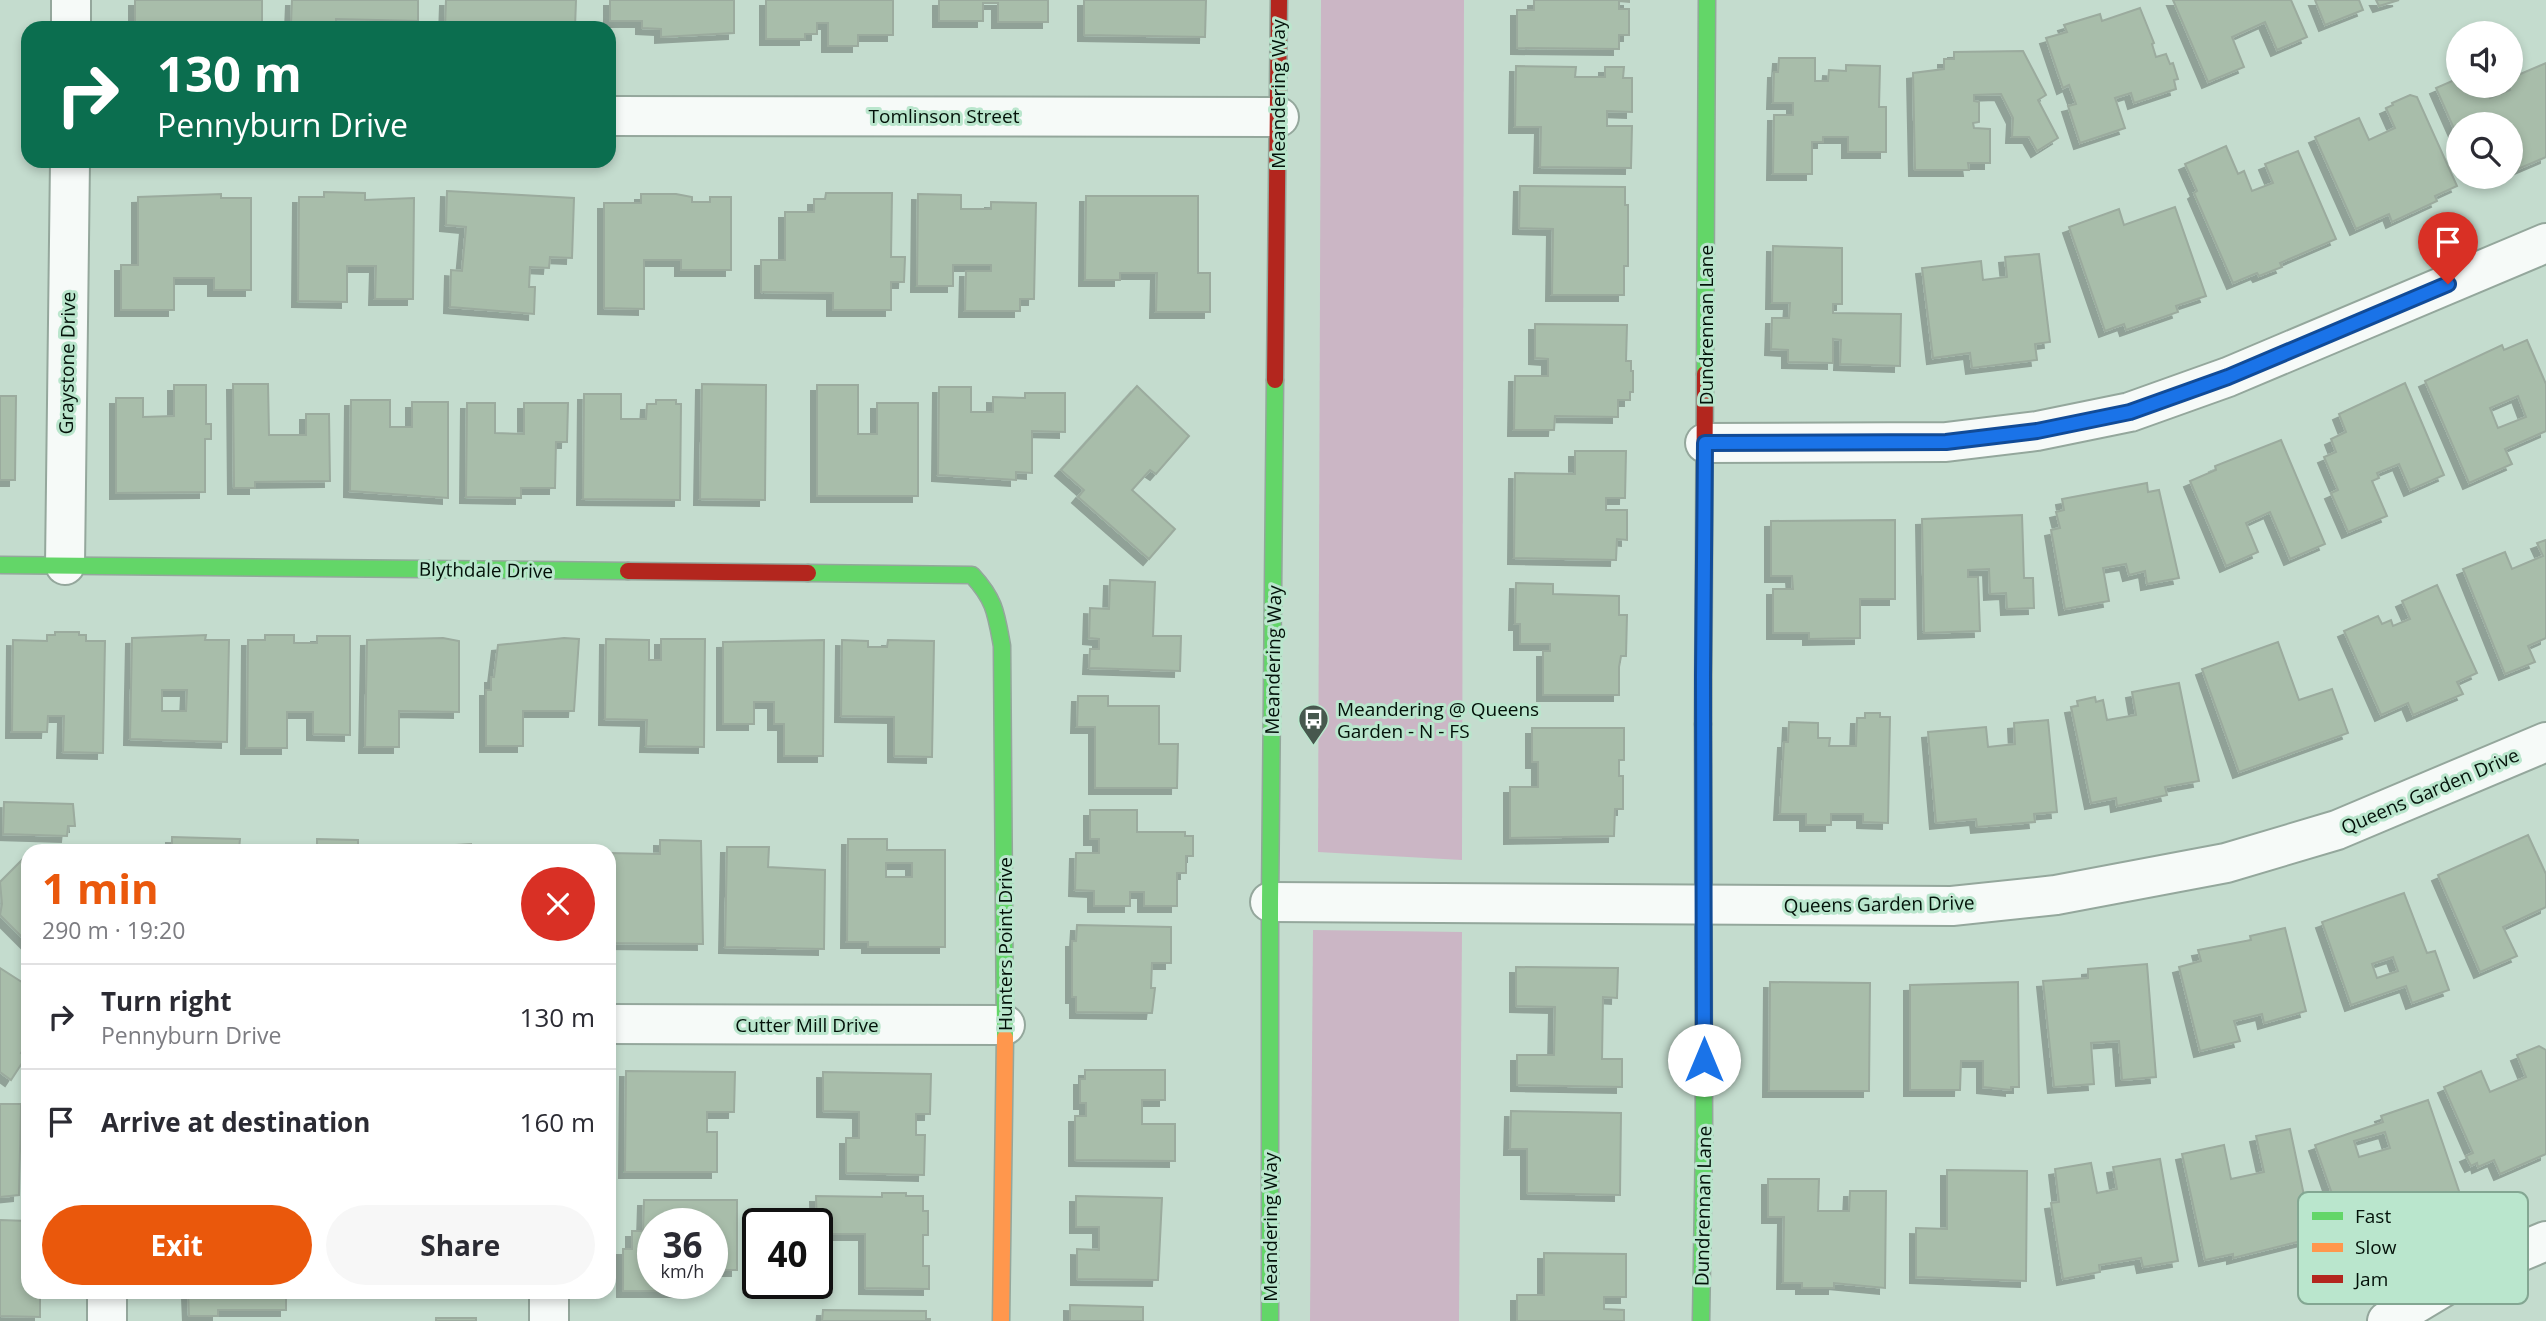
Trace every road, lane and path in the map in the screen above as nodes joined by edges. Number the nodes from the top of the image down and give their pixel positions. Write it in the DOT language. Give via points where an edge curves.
graph roads {
  1 [pos="72,0"];
  2 [pos="1279,0"];
  3 [pos="1707,0"];
  4 [pos="71,21"];
  5 [pos="616,116"];
  6 [pos="1279,117"];
  7 [pos="70,168"];
  8 [pos="2546,243"];
  9 [pos="1705,443"];
  10 [pos="0,565"];
  11 [pos="65,565"];
  12 [pos="972,575"];
  13 [pos="2546,742"];
  14 [pos="1270,902"];
  15 [pos="1705,904"];
  16 [pos="616,1024"];
  17 [pos="1005,1025"];
  18 [pos="2546,1241"];
  19 [pos="2528,1248"];
  20 [pos="107,1299"];
  21 [pos="549,1299"];
  22 [pos="2415,1304"];
  23 [pos="107,1321"];
  24 [pos="549,1321"];
  25 [pos="1001,1321"];
  26 [pos="1270,1321"];
  27 [pos="1701,1321"];
  28 [pos="2387,1321"];
  1 -- 4 [label="street"];
  2 -- 6 [label="street, Meandering Way"];
  3 -- 9 [label="street, Dundrennan Lane"];
  5 -- 6 [label="street, Tomlinson Street"];
  6 -- 14 [label="street, Meandering Way"];
  7 -- 11 [label="street, Graystone Drive"];
  8 -- 9 [label="street" via="2228,377 2130,412 2037,431 1946,442"];
  9 -- 15 [label="street, Dundrennan Lane"];
  10 -- 11 [label="street, Blythdale Drive"];
  11 -- 12 [label="street, Blythdale Drive"];
  12 -- 17 [label="street, Hunters Point Drive" via="988,592 1002,646"];
  13 -- 15 [label="street, Queens Garden Drive" via="2337,830 2226,863 2144,880 1952,906"];
  14 -- 15 [label="street, Queens Garden Drive"];
  14 -- 26 [label="street, Meandering Way"];
  15 -- 27 [label="street, Dundrennan Lane"];
  16 -- 17 [label="street, Cutter Mill Drive"];
  17 -- 25 [label="street, Hunters Point Drive"];
  18 -- 19 [label="street"];
  20 -- 23 [label="street"];
  21 -- 24 [label="street"];
  22 -- 28 [label="street"];
}
